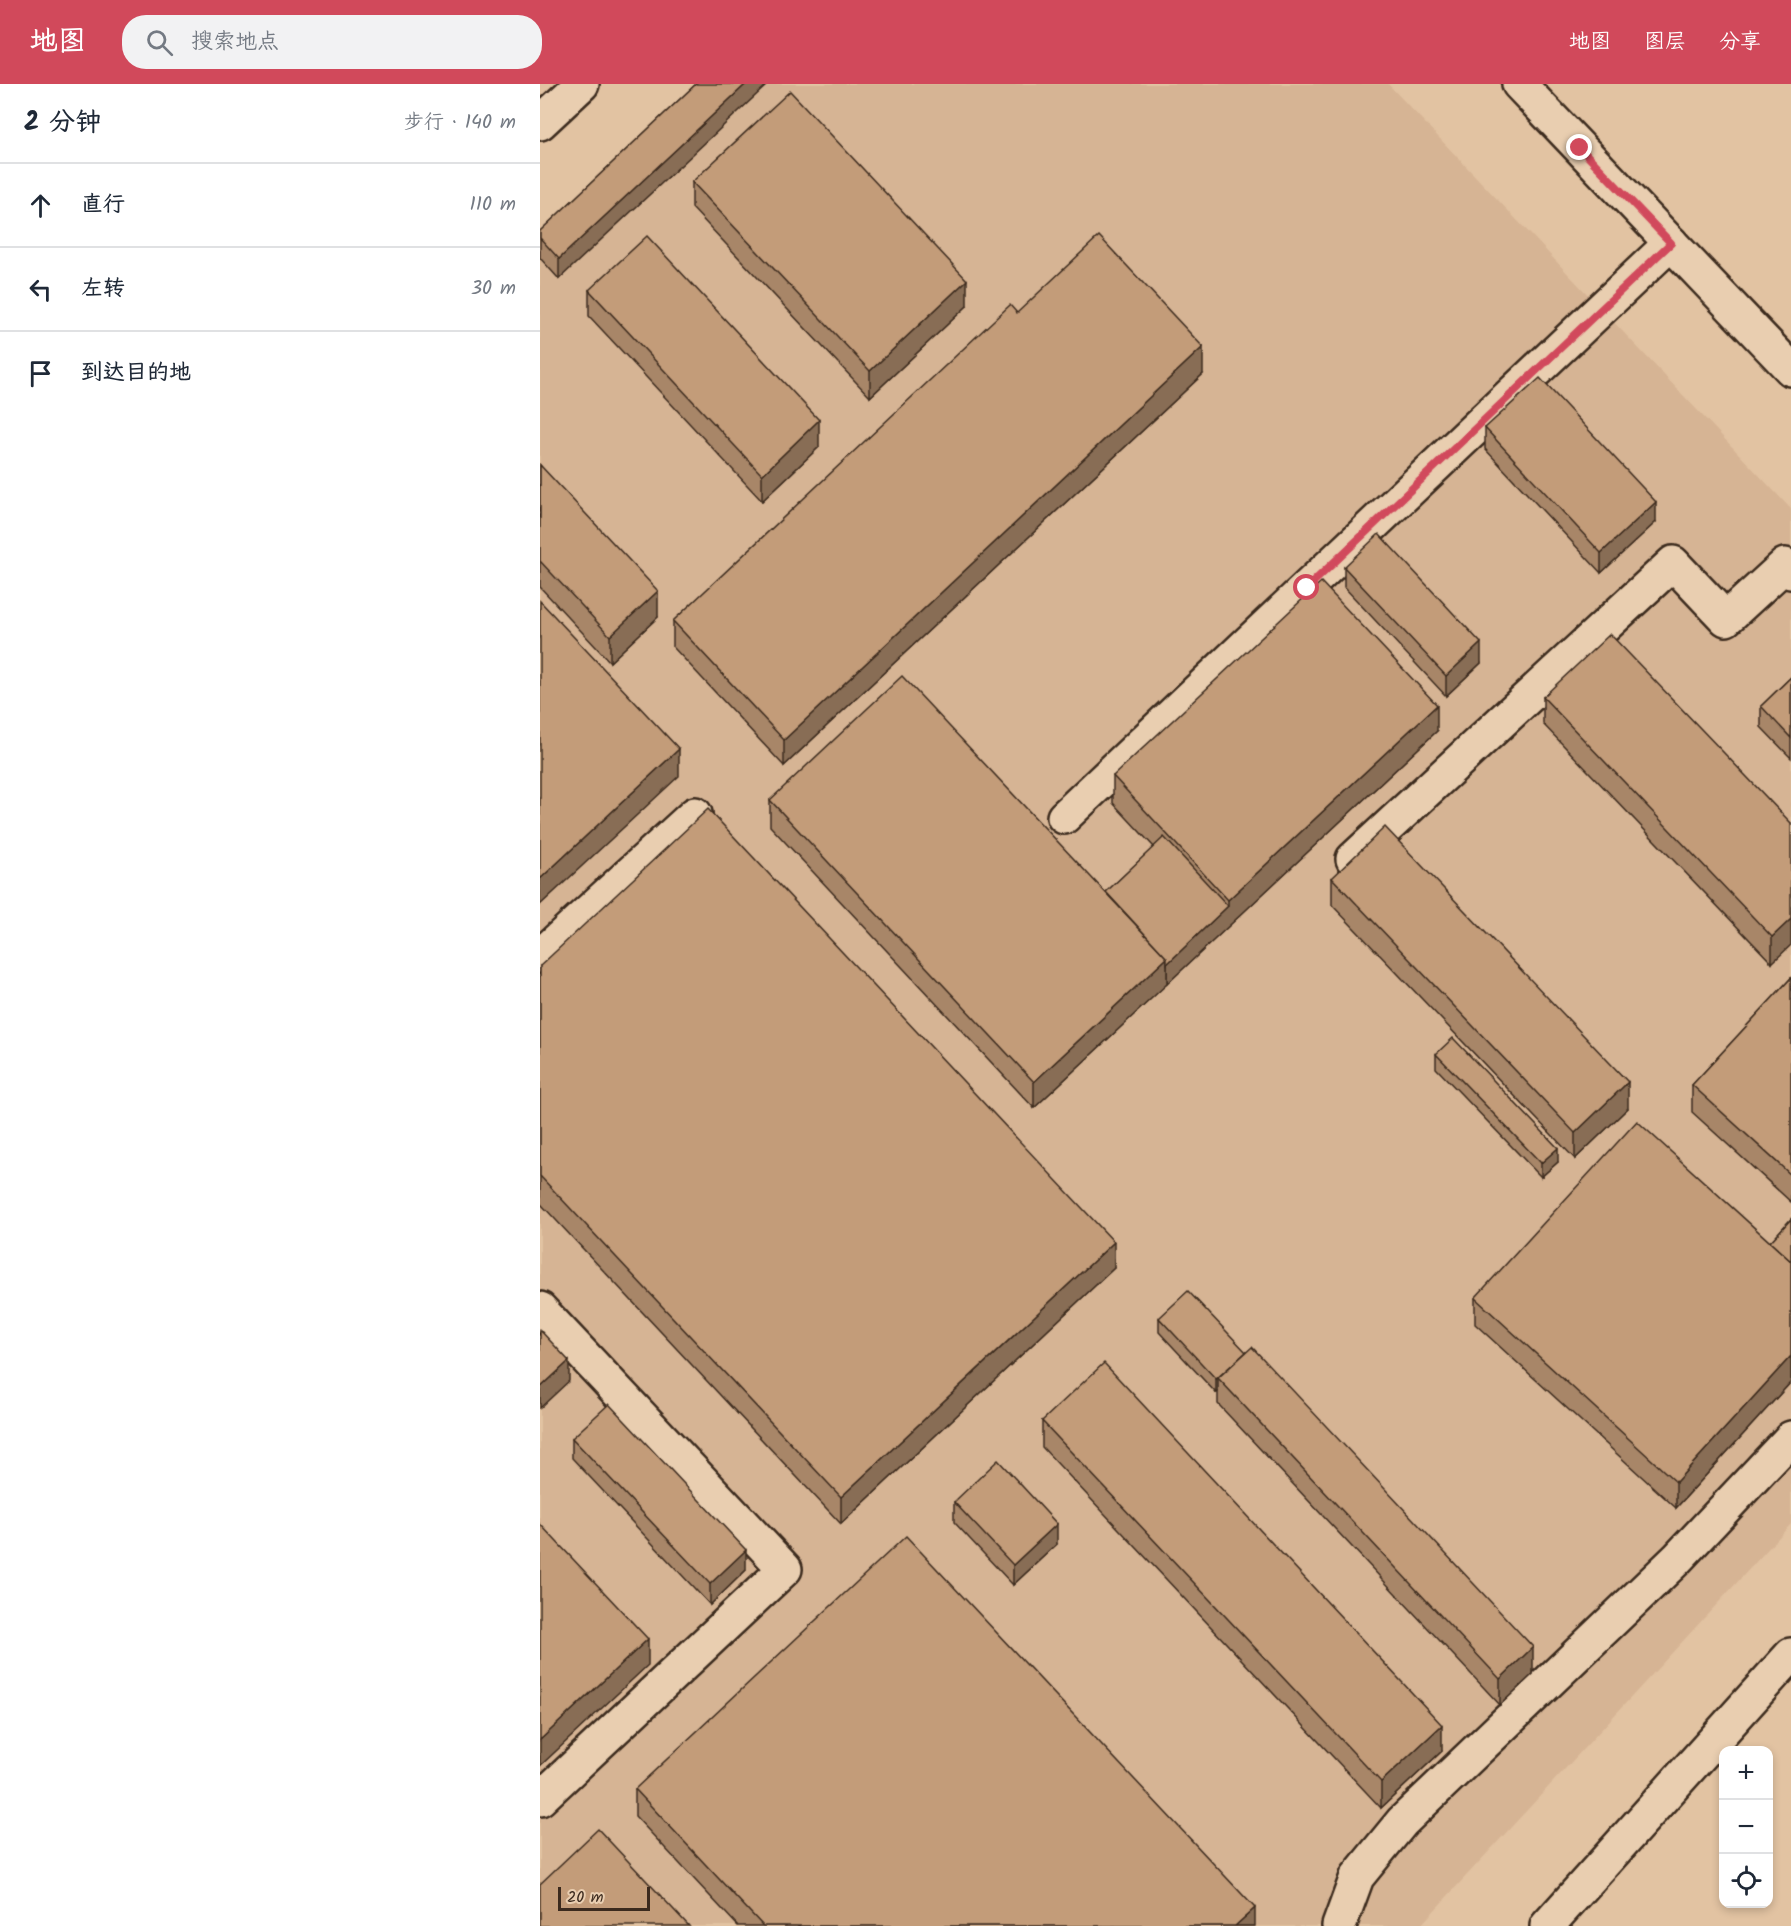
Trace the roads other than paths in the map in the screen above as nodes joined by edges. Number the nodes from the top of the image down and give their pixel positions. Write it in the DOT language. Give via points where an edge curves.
graph roads {
  1 [pos="582,84"];
  2 [pos="1519,84"];
  3 [pos="540,123"];
  4 [pos="1671,243"];
  5 [pos="1791,369"];
  6 [pos="1791,572"];
  7 [pos="695,814"];
  8 [pos="1064,818"];
  9 [pos="1332,878"];
  10 [pos="540,956"];
  11 [pos="540,1309"];
  12 [pos="1791,1438"];
  13 [pos="1791,1655"];
  14 [pos="540,1799"];
  15 [pos="1339,1926"];
  16 [pos="1546,1926"];
  1 -- 3 [label="street"];
  2 -- 4 [label="street"];
  4 -- 5 [label="street"];
  4 -- 8 [label="street"];
  6 -- 9 [label="street" via="1785,565 1725,619 1673,563"];
  7 -- 10 [label="street"];
  11 -- 14 [label="street" via="784,1569"];
  12 -- 15 [label="street" via="1677,1559 1402,1822 1357,1877"];
  13 -- 16 [label="street"];
}
